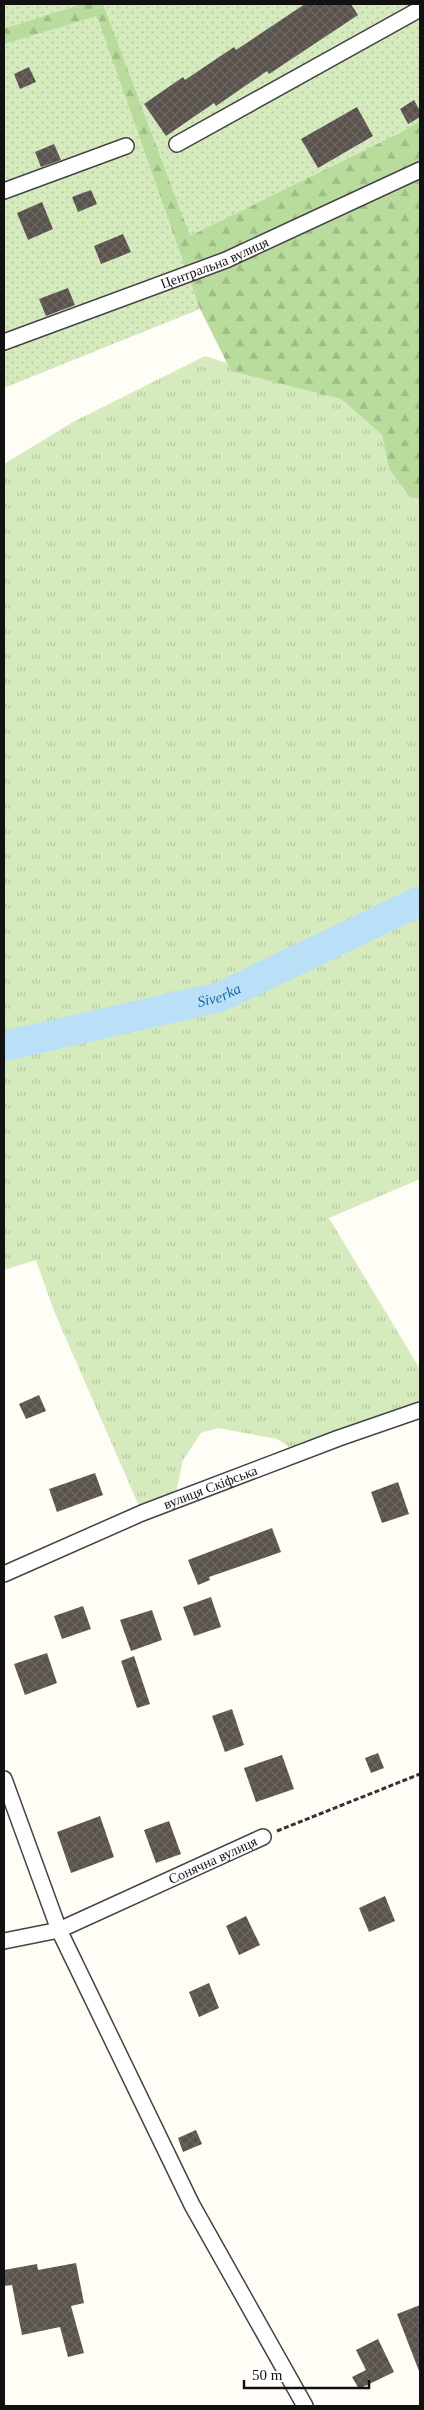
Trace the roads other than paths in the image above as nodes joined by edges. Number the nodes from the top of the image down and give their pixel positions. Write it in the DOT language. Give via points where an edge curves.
graph roads {
  1 [pos="420,10"];
  2 [pos="178,144"];
  3 [pos="126,146"];
  4 [pos="420,170"];
  5 [pos="4,191"];
  6 [pos="4,342"];
  7 [pos="420,1410"];
  8 [pos="4,1574"];
  9 [pos="4,1779"];
  10 [pos="263,1837"];
  11 [pos="59,1930"];
  12 [pos="4,1941"];
  13 [pos="305,2406"];
  1 -- 2 [label="street"];
  3 -- 5 [label="street"];
  4 -- 6 [label="street, Центральна вулиця" via="226,260"];
  7 -- 8 [label="street, вулиця Скіфська" via="142,1513"];
  9 -- 11 [label="street"];
  10 -- 11 [label="street, Сонячна вулиця"];
  11 -- 12 [label="street, Сонячна вулиця"];
  11 -- 13 [label="street" via="192,2206"];
}
